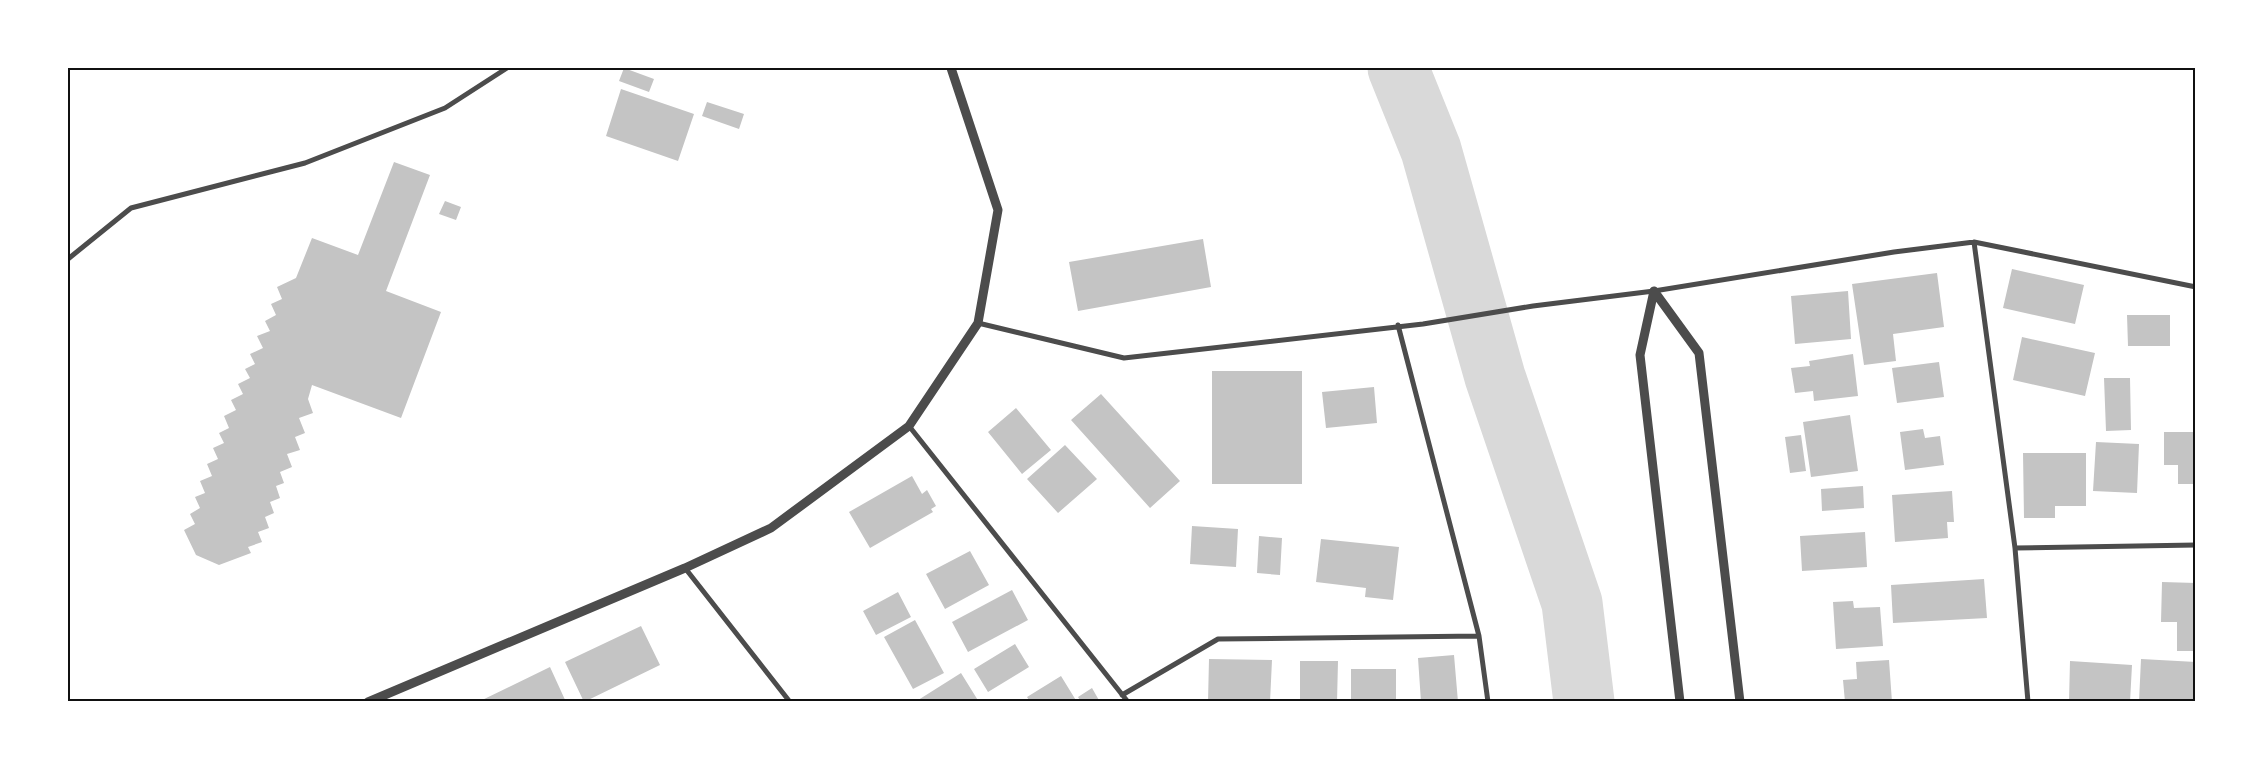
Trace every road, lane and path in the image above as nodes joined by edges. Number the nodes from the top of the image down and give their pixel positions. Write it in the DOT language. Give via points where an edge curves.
graph roads {
  1 [pos="507,68"];
  2 [pos="951,68"];
  3 [pos="1974,242"];
  4 [pos="68,259"];
  5 [pos="2196,287"];
  6 [pos="1654,291"];
  7 [pos="978,323"];
  8 [pos="1398,325"];
  9 [pos="909,426"];
  10 [pos="2196,545"];
  11 [pos="2015,548"];
  12 [pos="685,568"];
  13 [pos="1479,636"];
  14 [pos="1122,695"];
  15 [pos="368,702"];
  16 [pos="790,702"];
  17 [pos="1128,702"];
  18 [pos="1488,702"];
  19 [pos="1680,702"];
  20 [pos="1740,702"];
  21 [pos="2028,702"];
  1 -- 4 [label="street" via="445,108 305,163 132,208"];
  2 -- 7 [label="street" via="998,210"];
  3 -- 5 [label="street"];
  3 -- 6 [label="street"];
  3 -- 11 [label="street"];
  6 -- 8 [label="street"];
  6 -- 19 [label="street" via="1640,355"];
  6 -- 20 [label="street" via="1699,353"];
  7 -- 8 [label="street" via="1124,358"];
  7 -- 9 [label="street"];
  8 -- 13 [label="street"];
  9 -- 12 [label="street" via="771,528"];
  9 -- 14 [label="street"];
  10 -- 11 [label="street"];
  11 -- 21 [label="street"];
  12 -- 15 [label="street"];
  12 -- 16 [label="street"];
  13 -- 14 [label="street" via="1218,638"];
  13 -- 18 [label="street"];
  14 -- 17 [label="street"];
}
